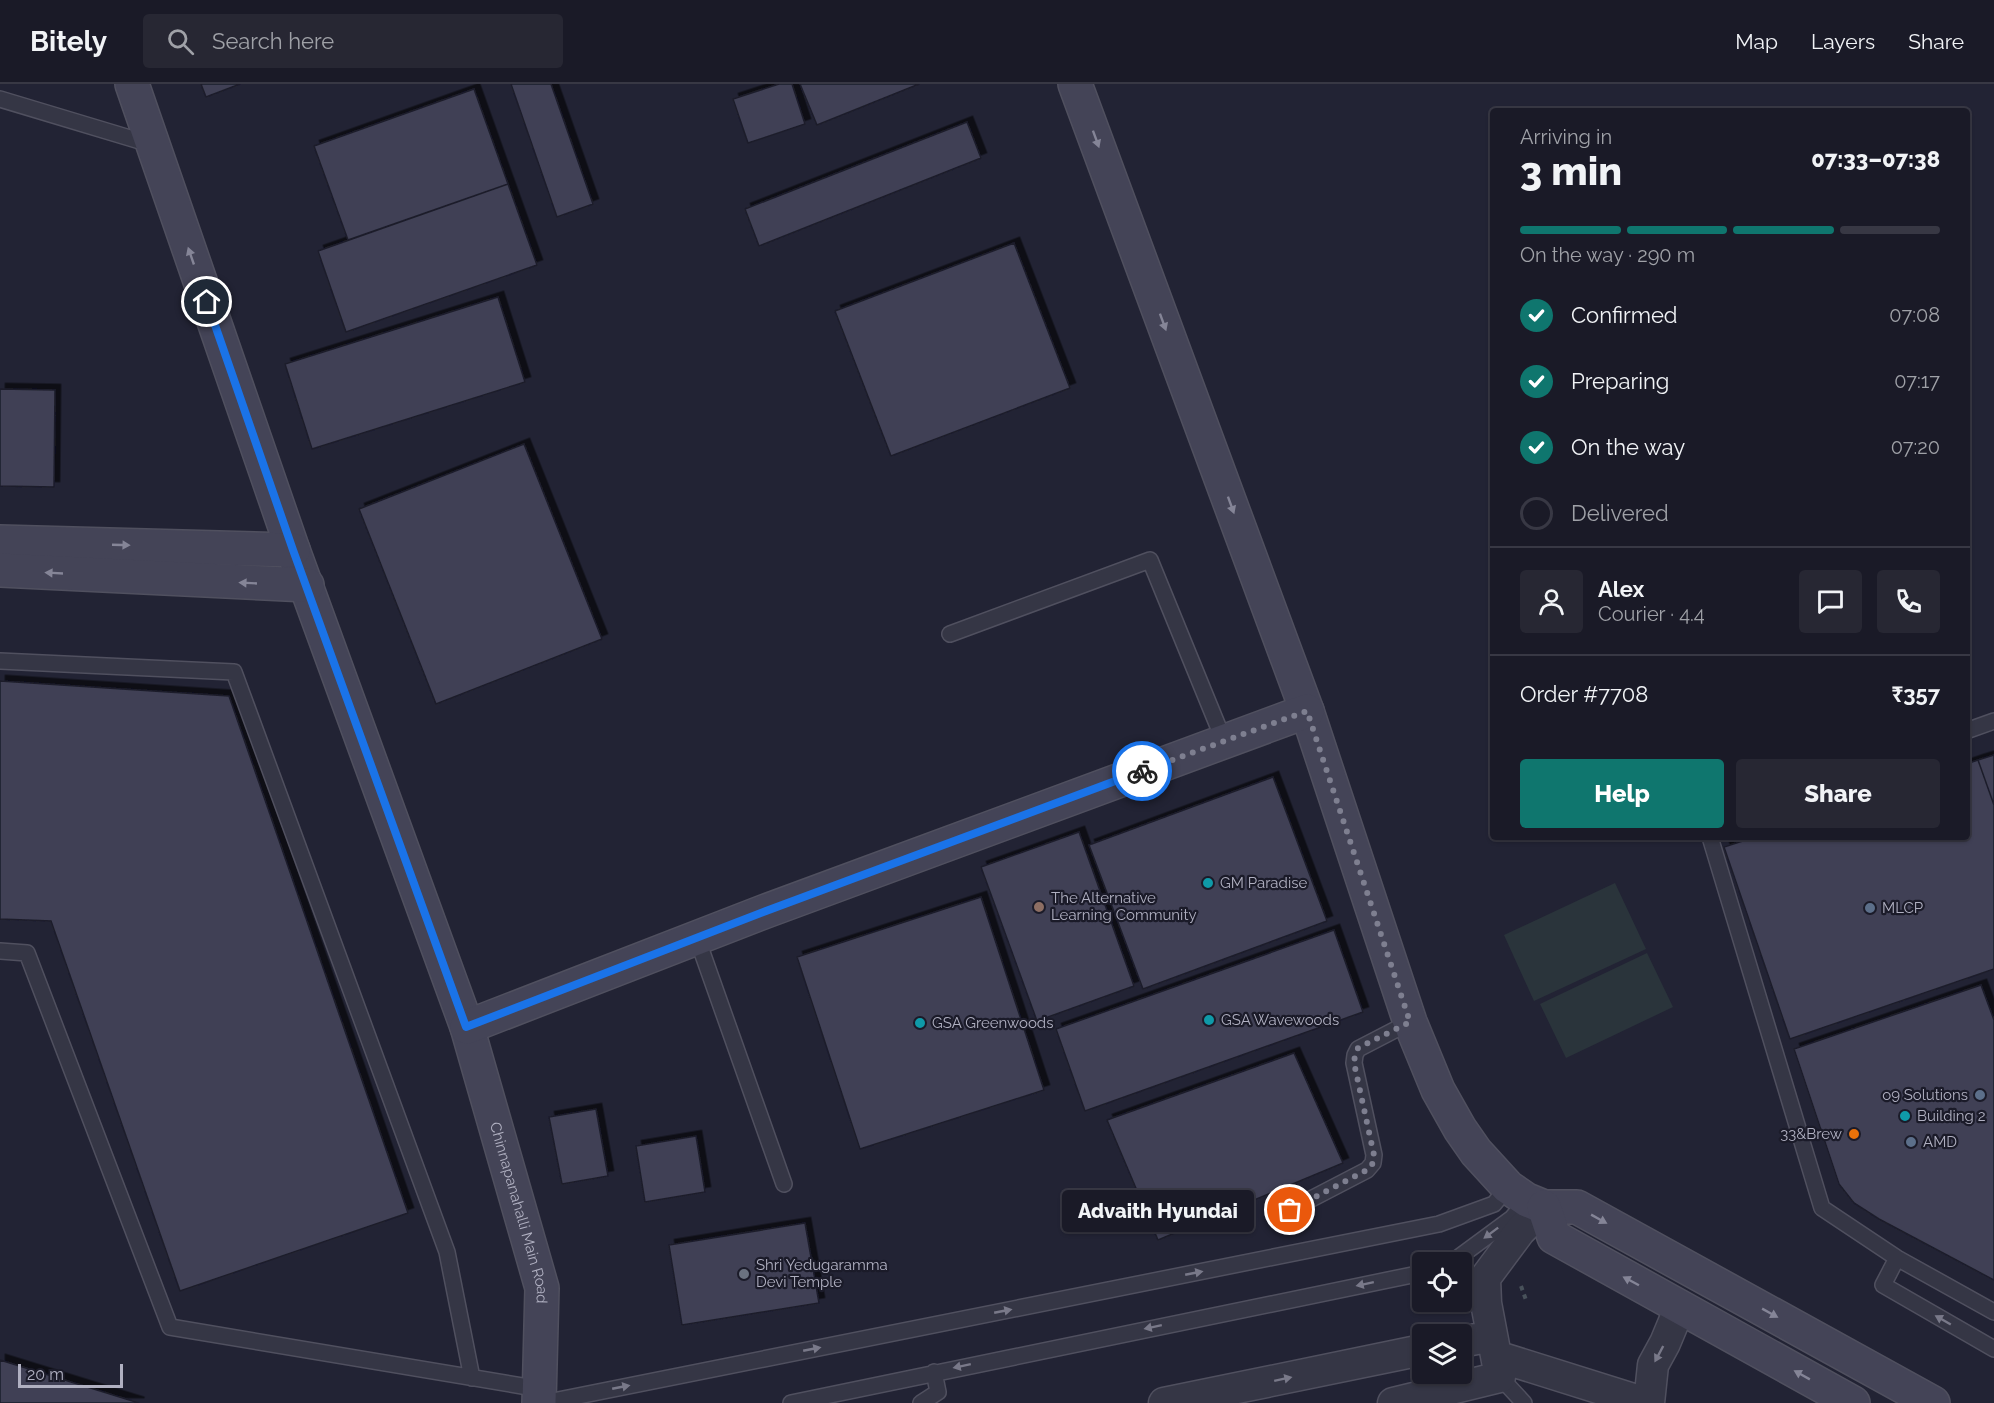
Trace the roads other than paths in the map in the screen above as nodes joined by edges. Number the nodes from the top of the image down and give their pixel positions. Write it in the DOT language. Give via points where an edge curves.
graph roads {
  1 [pos="132,84"];
  2 [pos="1076,84"];
  3 [pos="0,99"];
  4 [pos="153,144"];
  5 [pos="0,542"];
  6 [pos="293,550"];
  7 [pos="0,570"];
  8 [pos="307,585"];
  9 [pos="950,634"];
  10 [pos="0,661"];
  11 [pos="1307,711"];
  12 [pos="1994,721"];
  13 [pos="1970,730"];
  14 [pos="1224,741"];
  15 [pos="1711,840"];
  16 [pos="697,938"];
  17 [pos="0,951"];
  18 [pos="1410,1022"];
  19 [pos="466,1027"];
  20 [pos="784,1184"];
  21 [pos="1526,1198"];
  22 [pos="1290,1210"];
  23 [pos="1466,1252"];
  24 [pos="1897,1258"];
  25 [pos="1412,1275"];
  26 [pos="1680,1307"];
  27 [pos="1994,1312"];
  28 [pos="1472,1346"];
  29 [pos="1994,1349"];
  30 [pos="1412,1353"];
  31 [pos="1496,1356"];
  32 [pos="934,1372"];
  33 [pos="472,1378"];
  34 [pos="1254,1394"];
  35 [pos="1604,1396"];
  36 [pos="540,1398"];
  37 [pos="790,1403"];
  38 [pos="921,1403"];
  39 [pos="1164,1403"];
  40 [pos="1393,1403"];
  41 [pos="1524,1403"];
  42 [pos="1648,1403"];
  43 [pos="1853,1403"];
  44 [pos="1933,1403"];
  1 -- 4 [label="street, Chinnapanahalli Main Road"];
  2 -- 11 [label="street, one-way"];
  3 -- 4 [label="lane"];
  6 -- 4 [label="street, Chinnapanahalli Main Road, one-way"];
  5 -- 6 [label="street, one-way"];
  6 -- 8 [label="street, Chinnapanahalli Main Road"];
  8 -- 7 [label="street, one-way"];
  8 -- 19 [label="street, Chinnapanahalli Main Road"];
  9 -- 14 [label="lane" via="1150,560"];
  10 -- 33 [label="lane" via="234,672 447,1252"];
  11 -- 14 [label="street"];
  11 -- 18 [label="street"];
  12 -- 13 [label="lane"];
  14 -- 16 [label="street"];
  15 -- 24 [label="lane" via="1822,1208"];
  16 -- 19 [label="street"];
  16 -- 20 [label="lane"];
  17 -- 33 [label="lane" via="27,953 170,1327"];
  18 -- 21 [label="street" via="1460,1129 1476,1152"];
  18 -- 22 [label="lane" via="1358,1048 1355,1055 1373,1163 1367,1170"];
  19 -- 36 [label="street, Chinnapanahalli Main Road" via="542,1288"];
  21 -- 23 [label="lane, one-way" via="1512,1218"];
  26 -- 21 [label="street, one-way" via="1554,1237"];
  21 -- 31 [label="street" via="1520,1231 1485,1278"];
  36 -- 21 [label="lane, one-way" via="1439,1224 1494,1204"];
  21 -- 44 [label="street, one-way" via="1577,1207"];
  24 -- 27 [label="lane"];
  29 -- 24 [label="lane, one-way" via="1883,1285"];
  25 -- 32 [label="lane, one-way"];
  26 -- 42 [label="street, one-way" via="1653,1365"];
  43 -- 26 [label="street, one-way"];
  28 -- 31 [label="street"];
  34 -- 30 [label="street, one-way"];
  31 -- 35 [label="street"];
  31 -- 40 [label="street"];
  31 -- 41 [label="lane"];
  32 -- 37 [label="lane"];
  32 -- 38 [label="lane" via="938,1392"];
  33 -- 36 [label="lane"];
  34 -- 39 [label="street"];
  35 -- 42 [label="street"];
}
